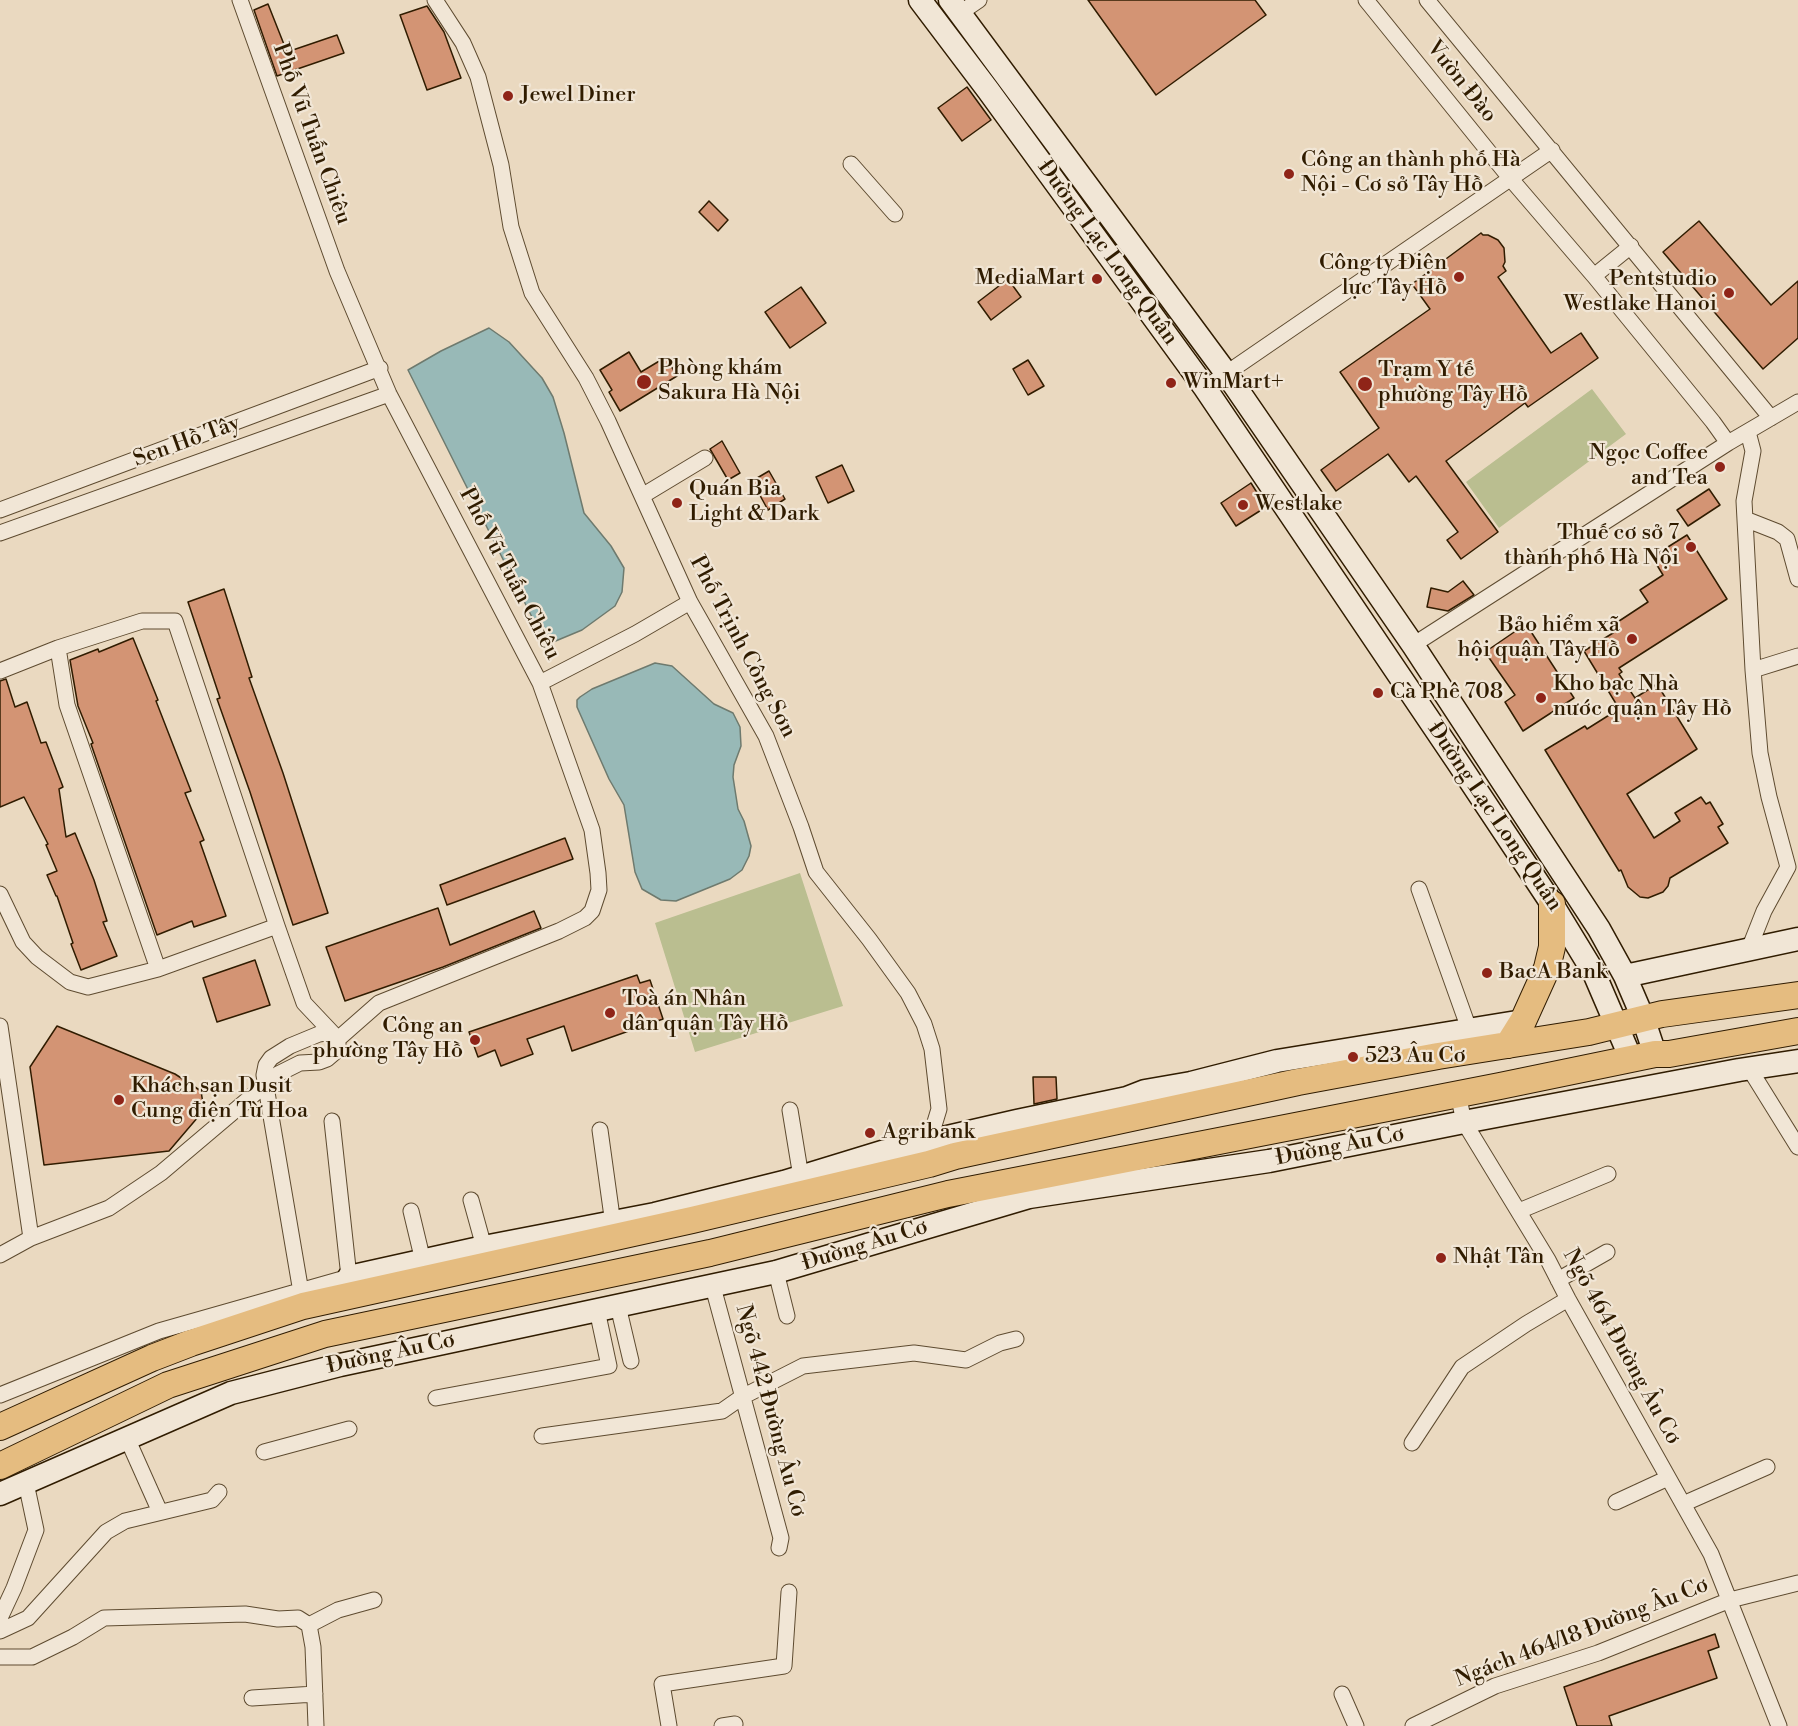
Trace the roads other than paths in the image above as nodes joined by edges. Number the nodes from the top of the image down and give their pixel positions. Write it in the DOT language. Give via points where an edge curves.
graph roads {
  1 [pos="240,0"];
  2 [pos="435,0"];
  3 [pos="920,0"];
  4 [pos="979,0"];
  5 [pos="1366,0"];
  6 [pos="1427,0"];
  7 [pos="955,7"];
  8 [pos="1552,150"];
  9 [pos="850,164"];
  10 [pos="1510,178"];
  11 [pos="895,214"];
  12 [pos="1631,246"];
  13 [pos="1594,276"];
  14 [pos="380,368"];
  15 [pos="1226,373"];
  16 [pos="1205,388"];
  17 [pos="389,394"];
  18 [pos="1798,402"];
  19 [pos="1771,418"];
  20 [pos="1748,432"];
  21 [pos="1728,443"];
  22 [pos="705,458"];
  23 [pos="642,496"];
  24 [pos="0,510"];
  25 [pos="1744,519"];
  26 [pos="0,533"];
  27 [pos="1798,579"];
  28 [pos="690,602"];
  29 [pos="1413,645"];
  30 [pos="58,648"];
  31 [pos="1798,656"];
  32 [pos="1753,670"];
  33 [pos="0,671"];
  34 [pos="540,683"];
  35 [pos="1419,889"];
  36 [pos="0,894"];
  37 [pos="1552,904"];
  38 [pos="277,926"];
  39 [pos="1798,939"];
  40 [pos="1749,949"];
  41 [pos="158,969"];
  42 [pos="1625,976"];
  43 [pos="1798,995"];
  44 [pos="1642,1018"];
  45 [pos="1522,1021"];
  46 [pos="1617,1025"];
  47 [pos="0,1026"];
  48 [pos="1469,1029"];
  49 [pos="1798,1031"];
  50 [pos="338,1039"];
  51 [pos="1508,1045"];
  52 [pos="1643,1057"];
  53 [pos="1798,1061"];
  54 [pos="1749,1068"];
  55 [pos="266,1085"];
  56 [pos="1458,1094"];
  57 [pos="790,1110"];
  58 [pos="332,1121"];
  59 [pos="1464,1122"];
  60 [pos="600,1130"];
  61 [pos="929,1142"];
  62 [pos="1798,1147"];
  63 [pos="955,1156"];
  64 [pos="1608,1174"];
  65 [pos="801,1177"];
  66 [pos="963,1191"];
  67 [pos="471,1200"];
  68 [pos="411,1211"];
  69 [pos="1519,1211"];
  70 [pos="613,1224"];
  71 [pos="31,1239"];
  72 [pos="483,1247"];
  73 [pos="1608,1252"];
  74 [pos="0,1255"];
  75 [pos="423,1261"];
  76 [pos="776,1272"];
  77 [pos="349,1277"];
  78 [pos="1558,1280"];
  79 [pos="713,1287"];
  80 [pos="302,1298"];
  81 [pos="1568,1299"];
  82 [pos="607,1308"];
  83 [pos="787,1316"];
  84 [pos="1016,1339"];
  85 [pos="631,1360"];
  86 [pos="0,1395"];
  87 [pos="742,1397"];
  88 [pos="436,1398"];
  89 [pos="0,1427"];
  90 [pos="349,1429"];
  91 [pos="542,1436"];
  92 [pos="127,1438"];
  93 [pos="1412,1443"];
  94 [pos="264,1452"];
  95 [pos="0,1466"];
  96 [pos="1767,1467"];
  97 [pos="1668,1478"];
  98 [pos="26,1483"];
  99 [pos="219,1492"];
  100 [pos="0,1494"];
  101 [pos="1616,1502"];
  102 [pos="1683,1504"];
  103 [pos="160,1512"];
  104 [pos="779,1548"];
  105 [pos="1798,1583"];
  106 [pos="789,1592"];
  107 [pos="374,1600"];
  108 [pos="1730,1600"];
  109 [pos="0,1618"];
  110 [pos="309,1625"];
  111 [pos="0,1631"];
  112 [pos="0,1657"];
  113 [pos="315,1694"];
  114 [pos="1341,1694"];
  115 [pos="252,1698"];
  116 [pos="1415,1725"];
  117 [pos="316,1726"];
  118 [pos="669,1726"];
  119 [pos="1356,1726"];
  120 [pos="1779,1726"];
  1 -- 14 [label="street, Phố Vũ Tuấn Chiêu" via="337,271"];
  2 -- 23 [label="street, Phố Trịnh Công Sơn" via="463,43 478,77 501,165 511,227 532,293 586,378"];
  3 -- 16 [label="street, Đường Lạc Long Quân"];
  4 -- 7 [label="street"];
  5 -- 10 [label="street, Vườn Đào"];
  6 -- 8 [label="street, Vườn Đào"];
  7 -- 15 [label="street, Đường Lạc Long Quân"];
  8 -- 10 [label="street"];
  8 -- 12 [label="street, Vườn Đào"];
  9 -- 11 [label="street"];
  10 -- 13 [label="street, Vườn Đào"];
  10 -- 15 [label="street"];
  12 -- 13 [label="street"];
  12 -- 19 [label="street, Vườn Đào"];
  13 -- 21 [label="street, Vườn Đào"];
  14 -- 17 [label="street, Phố Vũ Tuấn Chiêu"];
  14 -- 24 [label="street, Sen Hồ Tây"];
  15 -- 16 [label="street"];
  15 -- 29 [label="street, Đường Lạc Long Quân"];
  16 -- 37 [label="street, Đường Lạc Long Quân"];
  17 -- 26 [label="street, Sen Hồ Tây"];
  17 -- 34 [label="street, Phố Vũ Tuấn Chiêu"];
  18 -- 19 [label="street"];
  19 -- 20 [label="street"];
  20 -- 21 [label="street"];
  20 -- 25 [label="street" via="1753,451"];
  21 -- 29 [label="street"];
  22 -- 23 [label="street"];
  23 -- 28 [label="street, Phố Trịnh Công Sơn"];
  25 -- 27 [label="street" via="1786,539"];
  25 -- 32 [label="street"];
  28 -- 34 [label="street"];
  28 -- 61 [label="street, Phố Trịnh Công Sơn" via="766,736 816,872 908,993 924,1024 932,1049 939,1108"];
  29 -- 42 [label="street, Đường Lạc Long Quân" via="1599,929"];
  30 -- 33 [label="street"];
  30 -- 38 [label="street" via="142,621 175,621"];
  30 -- 41 [label="street" via="67,705"];
  31 -- 32 [label="street"];
  32 -- 40 [label="street" via="1760,753 1788,867"];
  34 -- 50 [label="street, Phố Vũ Tuấn Chiêu" via="592,830 599,890 592,911 559,931 379,1003"];
  35 -- 48 [label="street"];
  36 -- 41 [label="street" via="23,942 70,982 88,987"];
  37 -- 45 [label="main road" via="1552,947 1547,968"];
  37 -- 46 [label="street, Đường Lạc Long Quân" via="1594,973"];
  38 -- 41 [label="street"];
  38 -- 50 [label="street" via="304,1003"];
  39 -- 40 [label="street"];
  40 -- 42 [label="street"];
  42 -- 44 [label="street, Đường Lạc Long Quân"];
  43 -- 44 [label="main road"];
  44 -- 46 [label="main road"];
  44 -- 52 [label="street, Đường Lạc Long Quân"];
  45 -- 48 [label="street"];
  45 -- 51 [label="main road"];
  46 -- 51 [label="main road"];
  46 -- 52 [label="street, Đường Lạc Long Quân"];
  47 -- 71 [label="street"];
  48 -- 61 [label="street" via="1277,1061"];
  49 -- 52 [label="main road, Đường Âu Cơ"];
  50 -- 55 [label="street, Phố Vũ Tuấn Chiêu" via="338,1046 327,1059 300,1063"];
  50 -- 55 [label="street" via="319,1034 282,1050 266,1065"];
  51 -- 63 [label="main road" via="1298,1082"];
  52 -- 56 [label="main road, Đường Âu Cơ"];
  53 -- 54 [label="street, Đường Âu Cơ"];
  54 -- 59 [label="street, Đường Âu Cơ"];
  54 -- 62 [label="street"];
  55 -- 71 [label="street" via="161,1173 109,1208"];
  55 -- 80 [label="street"];
  56 -- 59 [label="street, Ngõ 464 Đường Âu Cơ"];
  56 -- 66 [label="main road, Đường Âu Cơ"];
  57 -- 65 [label="street"];
  58 -- 77 [label="street"];
  59 -- 69 [label="street, Ngõ 464 Đường Âu Cơ"];
  59 -- 76 [label="street, Đường Âu Cơ" via="1269,1161 1029,1197"];
  60 -- 70 [label="street"];
  61 -- 65 [label="street"];
  63 -- 66 [label="main road"];
  63 -- 80 [label="main road" via="692,1220"];
  64 -- 69 [label="street"];
  65 -- 70 [label="street"];
  66 -- 95 [label="main road, Đường Âu Cơ" via="710,1253 325,1334 168,1385"];
  67 -- 72 [label="street"];
  68 -- 75 [label="street"];
  69 -- 78 [label="street, Ngõ 464 Đường Âu Cơ"];
  70 -- 72 [label="street"];
  71 -- 74 [label="street"];
  72 -- 75 [label="street"];
  73 -- 78 [label="street"];
  75 -- 77 [label="street"];
  76 -- 79 [label="street, Đường Âu Cơ"];
  76 -- 83 [label="street"];
  77 -- 80 [label="street"];
  78 -- 81 [label="street, Ngõ 464 Đường Âu Cơ"];
  79 -- 82 [label="street, Đường Âu Cơ"];
  79 -- 87 [label="street, Ngõ 442 Đường Âu Cơ"];
  80 -- 86 [label="street" via="159,1331"];
  80 -- 89 [label="main road" via="162,1354"];
  81 -- 93 [label="street" via="1462,1367"];
  81 -- 97 [label="street, Ngõ 464 Đường Âu Cơ"];
  82 -- 85 [label="street"];
  82 -- 88 [label="street" via="609,1366"];
  82 -- 92 [label="street, Đường Âu Cơ" via="340,1365 231,1393"];
  84 -- 87 [label="street" via="966,1360 914,1353 803,1366"];
  87 -- 91 [label="street" via="722,1411"];
  87 -- 104 [label="street, Ngõ 442 Đường Âu Cơ" via="781,1538"];
  90 -- 94 [label="street"];
  92 -- 98 [label="street, Đường Âu Cơ"];
  92 -- 103 [label="street"];
  96 -- 102 [label="street"];
  97 -- 101 [label="street"];
  97 -- 102 [label="street, Ngõ 464 Đường Âu Cơ"];
  98 -- 100 [label="street, Đường Âu Cơ"];
  98 -- 109 [label="street" via="36,1530"];
  99 -- 103 [label="street" via="212,1500"];
  102 -- 108 [label="street, Ngõ 464 Đường Âu Cơ" via="1711,1554"];
  103 -- 111 [label="street" via="125,1521 106,1532 28,1618"];
  105 -- 108 [label="street, Ngách 464/18 Đường Âu Cơ"];
  106 -- 118 [label="street" via="784,1666 662,1684"];
  107 -- 110 [label="street" via="338,1610"];
  108 -- 116 [label="street, Ngách 464/18 Đường Âu Cơ" via="1598,1653 1495,1686"];
  108 -- 120 [label="street, Ngõ 464 Đường Âu Cơ"];
  110 -- 112 [label="street" via="298,1618 245,1614 104,1618 32,1658"];
  110 -- 113 [label="street"];
  113 -- 115 [label="street"];
  113 -- 117 [label="street"];
  114 -- 119 [label="street"];
}
